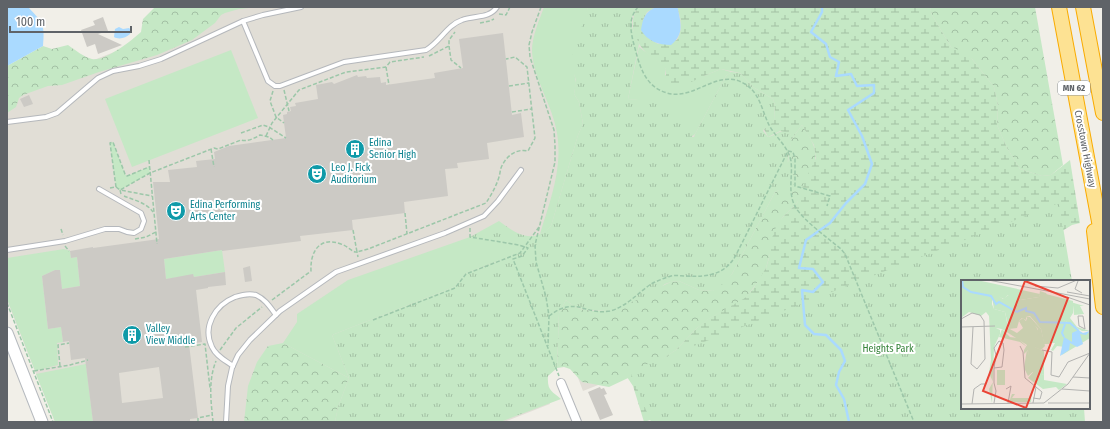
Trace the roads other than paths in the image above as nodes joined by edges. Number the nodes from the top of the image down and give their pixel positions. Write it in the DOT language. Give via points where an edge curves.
graph roads {
  1 [pos="301,7"];
  2 [pos="497,7"];
  3 [pos="1059,7"];
  4 [pos="1083,7"];
  5 [pos="244,21"];
  6 [pos="1102,107"];
  7 [pos="7,122"];
  8 [pos="1089,169"];
  9 [pos="521,170"];
  10 [pos="99,189"];
  11 [pos="1103,243"];
  12 [pos="7,250"];
  13 [pos="1103,308"];
  14 [pos="276,315"];
  15 [pos="7,333"];
  16 [pos="233,366"];
  17 [pos="562,383"];
  18 [pos="42,422"];
  19 [pos="226,422"];
  20 [pos="577,422"];
  1 -- 5 [label="lane"];
  2 -- 5 [label="lane" via="491,14 466,18 455,23 426,50 344,62 275,86 265,75"];
  3 -- 8 [label="highway, Crosstown Highway / MN 62"];
  4 -- 6 [label="highway, MN 62"];
  5 -- 7 [label="lane" via="161,59 113,71 98,78 52,115"];
  8 -- 11 [label="highway, Crosstown Highway / MN 62"];
  8 -- 13 [label="highway"];
  9 -- 14 [label="lane" via="484,216 445,233 336,272"];
  10 -- 12 [label="lane" via="141,213 144,221 141,229 134,233 106,229 64,241"];
  14 -- 16 [label="lane" via="250,340"];
  14 -- 16 [label="lane" via="254,294 240,295 220,306 210,322 209,340 218,356"];
  15 -- 18 [label="street"];
  16 -- 19 [label="lane" via="228,386"];
  17 -- 20 [label="street"];
}
